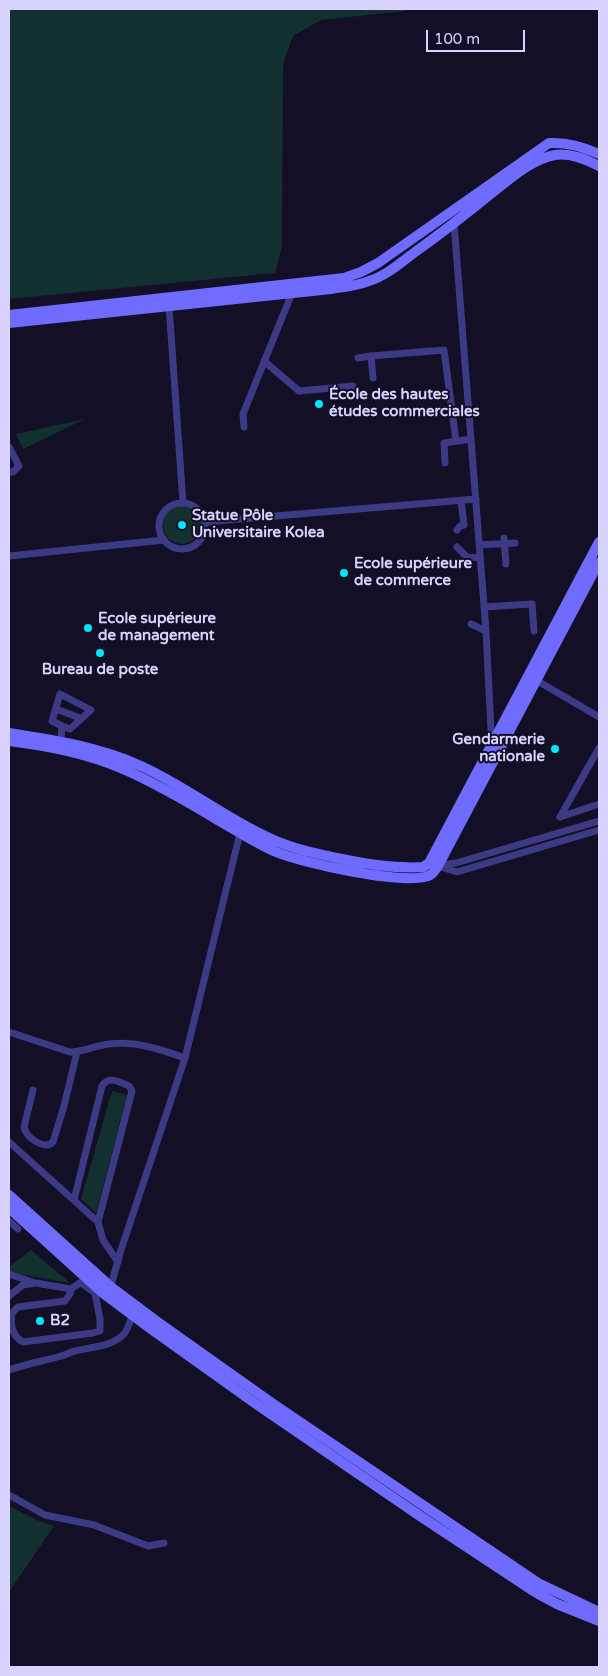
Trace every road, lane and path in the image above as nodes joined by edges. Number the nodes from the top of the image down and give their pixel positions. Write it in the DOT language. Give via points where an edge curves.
graph roads {
  1 [pos="599,154"];
  2 [pos="599,166"];
  3 [pos="454,223"];
  4 [pos="292,293"];
  5 [pos="169,306"];
  6 [pos="9,315"];
  7 [pos="9,324"];
  8 [pos="371,356"];
  9 [pos="358,358"];
  10 [pos="264,361"];
  11 [pos="373,378"];
  12 [pos="353,386"];
  13 [pos="244,427"];
  14 [pos="471,439"];
  15 [pos="456,441"];
  16 [pos="9,447"];
  17 [pos="445,463"];
  18 [pos="9,472"];
  19 [pos="476,499"];
  20 [pos="461,500"];
  21 [pos="183,503"];
  22 [pos="205,522"];
  23 [pos="458,530"];
  24 [pos="164,540"];
  25 [pos="504,541"];
  26 [pos="599,542"];
  27 [pos="515,543"];
  28 [pos="479,545"];
  29 [pos="458,547"];
  30 [pos="9,556"];
  31 [pos="480,557"];
  32 [pos="599,562"];
  33 [pos="506,564"];
  34 [pos="484,606"];
  35 [pos="471,624"];
  36 [pos="486,631"];
  37 [pos="534,631"];
  38 [pos="536,680"];
  39 [pos="563,687"];
  40 [pos="560,694"];
  41 [pos="56,709"];
  42 [pos="599,716"];
  43 [pos="80,718"];
  44 [pos="62,726"];
  45 [pos="9,733"];
  46 [pos="494,738"];
  47 [pos="9,741"];
  48 [pos="61,741"];
  49 [pos="499,749"];
  50 [pos="599,749"];
  51 [pos="599,804"];
  52 [pos="599,821"];
  53 [pos="241,828"];
  54 [pos="599,830"];
  55 [pos="433,864"];
  56 [pos="9,1032"];
  57 [pos="77,1052"];
  58 [pos="185,1058"];
  59 [pos="33,1090"];
  60 [pos="9,1142"];
  61 [pos="9,1195"];
  62 [pos="74,1200"];
  63 [pos="9,1208"];
  64 [pos="9,1221"];
  65 [pos="98,1222"];
  66 [pos="18,1229"];
  67 [pos="118,1262"];
  68 [pos="9,1274"];
  69 [pos="84,1280"];
  70 [pos="36,1283"];
  71 [pos="71,1289"];
  72 [pos="109,1291"];
  73 [pos="9,1296"];
  74 [pos="132,1315"];
  75 [pos="9,1368"];
  76 [pos="9,1495"];
  77 [pos="164,1543"];
  78 [pos="599,1612"];
  79 [pos="599,1621"];
  1 -- 6 [label="main road" via="580,146 549,143 378,263 344,278"];
  2 -- 3 [label="main road" via="580,157 553,155 515,175"];
  3 -- 4 [label="main road" via="394,268 370,281"];
  3 -- 14 [label="street"];
  4 -- 5 [label="main road"];
  4 -- 10 [label="street"];
  5 -- 7 [label="main road"];
  5 -- 21 [label="street"];
  8 -- 9 [label="street"];
  8 -- 11 [label="street"];
  8 -- 15 [label="street" via="444,350"];
  10 -- 12 [label="street" via="300,391"];
  10 -- 13 [label="street" via="243,414"];
  14 -- 15 [label="street"];
  14 -- 19 [label="street"];
  15 -- 17 [label="street" via="444,443"];
  16 -- 18 [label="street" via="19,466"];
  19 -- 20 [label="street"];
  19 -- 28 [label="street"];
  20 -- 22 [label="street"];
  20 -- 23 [label="street" via="464,525"];
  21 -- 22 [label="street" via="200,511"];
  21 -- 24 [label="street" via="171,506 162,515 159,528"];
  22 -- 24 [label="street" via="199,541 188,548 175,548"];
  24 -- 30 [label="street"];
  25 -- 27 [label="street"];
  25 -- 28 [label="street"];
  25 -- 33 [label="street"];
  26 -- 46 [label="main road"];
  28 -- 31 [label="street"];
  29 -- 31 [label="street" via="468,558"];
  31 -- 34 [label="street"];
  32 -- 38 [label="main road"];
  34 -- 36 [label="street"];
  34 -- 37 [label="street" via="532,604"];
  35 -- 36 [label="street"];
  36 -- 46 [label="street"];
  38 -- 40 [label="street"];
  38 -- 49 [label="main road"];
  39 -- 40 [label="street"];
  40 -- 42 [label="street"];
  41 -- 43 [label="street"];
  41 -- 43 [label="street" via="60,694 91,710"];
  41 -- 44 [label="street" via="52,721"];
  43 -- 44 [label="street" via="70,729"];
  44 -- 48 [label="street"];
  45 -- 48 [label="main road"];
  46 -- 49 [label="street"];
  46 -- 55 [label="main road"];
  47 -- 53 [label="main road" via="81,754 120,768"];
  48 -- 53 [label="main road" via="140,766 169,780"];
  49 -- 55 [label="main road"];
  50 -- 51 [label="street" via="560,816"];
  52 -- 55 [label="street" via="456,863"];
  53 -- 55 [label="main road" via="304,852 371,865 411,868"];
  53 -- 58 [label="street"];
  54 -- 55 [label="street" via="458,872"];
  56 -- 57 [label="street"];
  57 -- 58 [label="street" via="108,1044 135,1045"];
  57 -- 59 [label="street" via="51,1144 37,1142 25,1130"];
  58 -- 67 [label="street"];
  60 -- 62 [label="street"];
  61 -- 72 [label="main road"];
  62 -- 65 [label="street"];
  62 -- 65 [label="street" via="102,1086 113,1079 129,1086 132,1092"];
  63 -- 69 [label="main road"];
  64 -- 66 [label="street"];
  65 -- 67 [label="street" via="103,1240"];
  67 -- 72 [label="street"];
  68 -- 70 [label="street"];
  69 -- 71 [label="street"];
  69 -- 71 [label="street" via="95,1293 100,1331 23,1342 16,1338 10,1326 12,1313 18,1308 65,1301"];
  69 -- 72 [label="main road"];
  70 -- 71 [label="street"];
  70 -- 73 [label="street" via="23,1285"];
  72 -- 74 [label="main road"];
  72 -- 78 [label="main road" via="538,1583"];
  74 -- 75 [label="street" via="128,1329 111,1342"];
  74 -- 79 [label="main road" via="482,1558 557,1604"];
  76 -- 77 [label="street" via="45,1515 94,1524 148,1546"];
}
